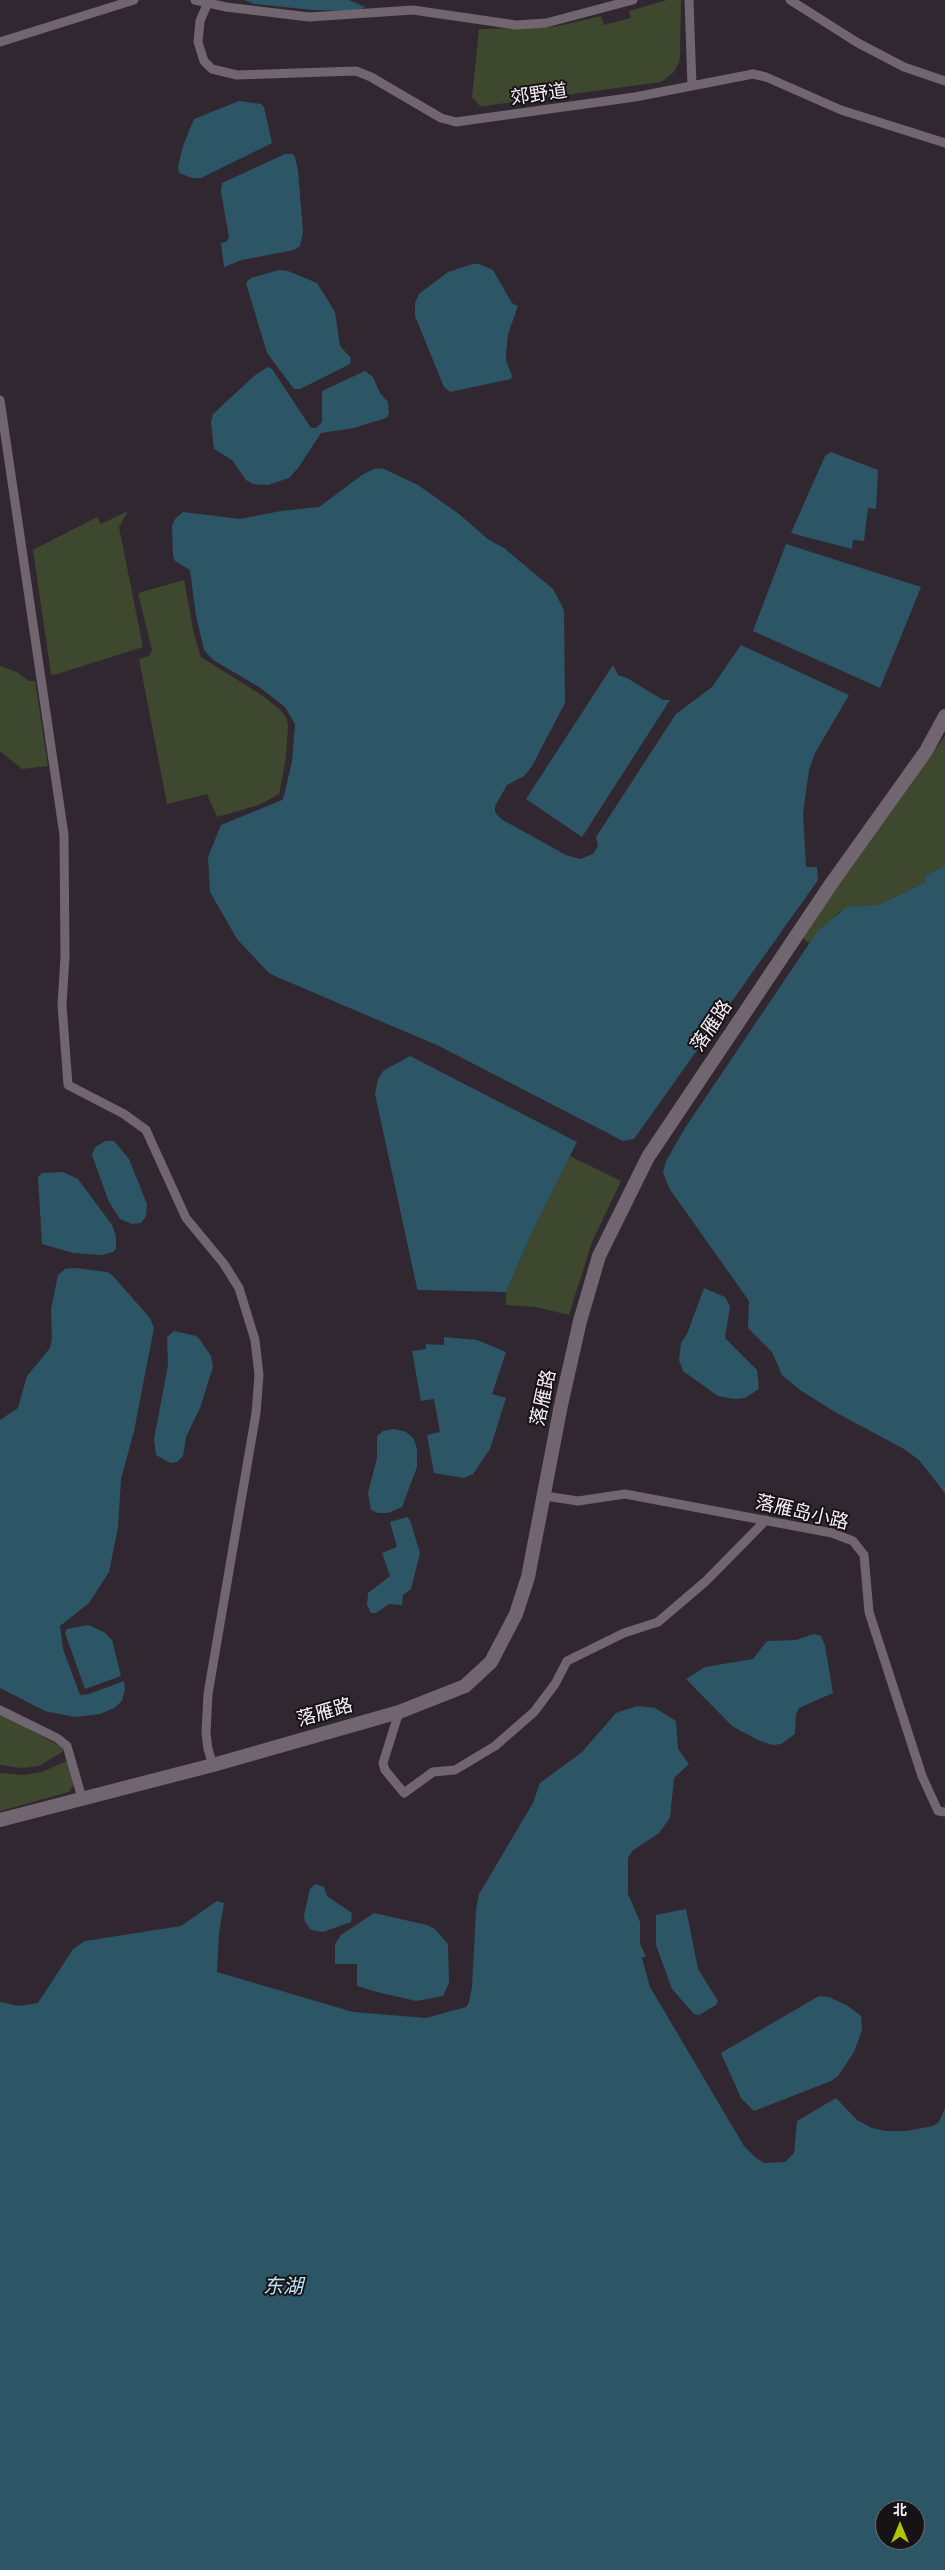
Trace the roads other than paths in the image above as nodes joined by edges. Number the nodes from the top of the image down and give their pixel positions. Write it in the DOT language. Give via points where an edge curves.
graph roads {
  1 [pos="134,0"];
  2 [pos="195,0"];
  3 [pos="633,0"];
  4 [pos="689,0"];
  5 [pos="790,0"];
  6 [pos="209,1"];
  7 [pos="227,3"];
  8 [pos="0,42"];
  9 [pos="945,81"];
  10 [pos="692,86"];
  11 [pos="945,143"];
  12 [pos="0,400"];
  13 [pos="945,716"];
  14 [pos="545,1496"];
  15 [pos="766,1520"];
  16 [pos="0,1710"];
  17 [pos="399,1712"];
  18 [pos="213,1765"];
  19 [pos="82,1798"];
  20 [pos="945,1812"];
  21 [pos="0,1820"];
  1 -- 8 [label="street"];
  2 -- 6 [label="street"];
  3 -- 7 [label="street" via="546,23 516,25 413,10 308,17"];
  4 -- 10 [label="street"];
  5 -- 9 [label="street" via="858,43 904,67"];
  6 -- 7 [label="street"];
  6 -- 10 [label="street, 郊野道" via="200,21 198,42 204,61 212,69 237,75 356,71 441,118 456,122"];
  10 -- 11 [label="street, 郊野道" via="740,75 759,75 841,110"];
  12 -- 18 [label="street" via="64,834 62,1005 68,1085 124,1114 146,1130 186,1218 224,1264 239,1288 255,1340 259,1374 256,1413 208,1694 206,1733"];
  13 -- 14 [label="street, 落雁路" via="926,750 831,884 648,1157 599,1256 565,1386"];
  14 -- 15 [label="street, 落雁岛小路" via="578,1501 625,1494"];
  14 -- 17 [label="street, 落雁路" via="523,1596 491,1662 466,1686"];
  15 -- 17 [label="street" via="706,1582 658,1622 624,1633 567,1661 534,1712 496,1746 455,1770 433,1772 404,1793 383,1763"];
  15 -- 20 [label="street, 落雁岛小路" via="846,1537 860,1548 864,1556 874,1628 922,1776 938,1811"];
  16 -- 19 [label="street" via="52,1735 67,1746"];
  17 -- 18 [label="street, 落雁路"];
  18 -- 19 [label="street, 落雁路"];
  19 -- 21 [label="street, 落雁路"];
}
